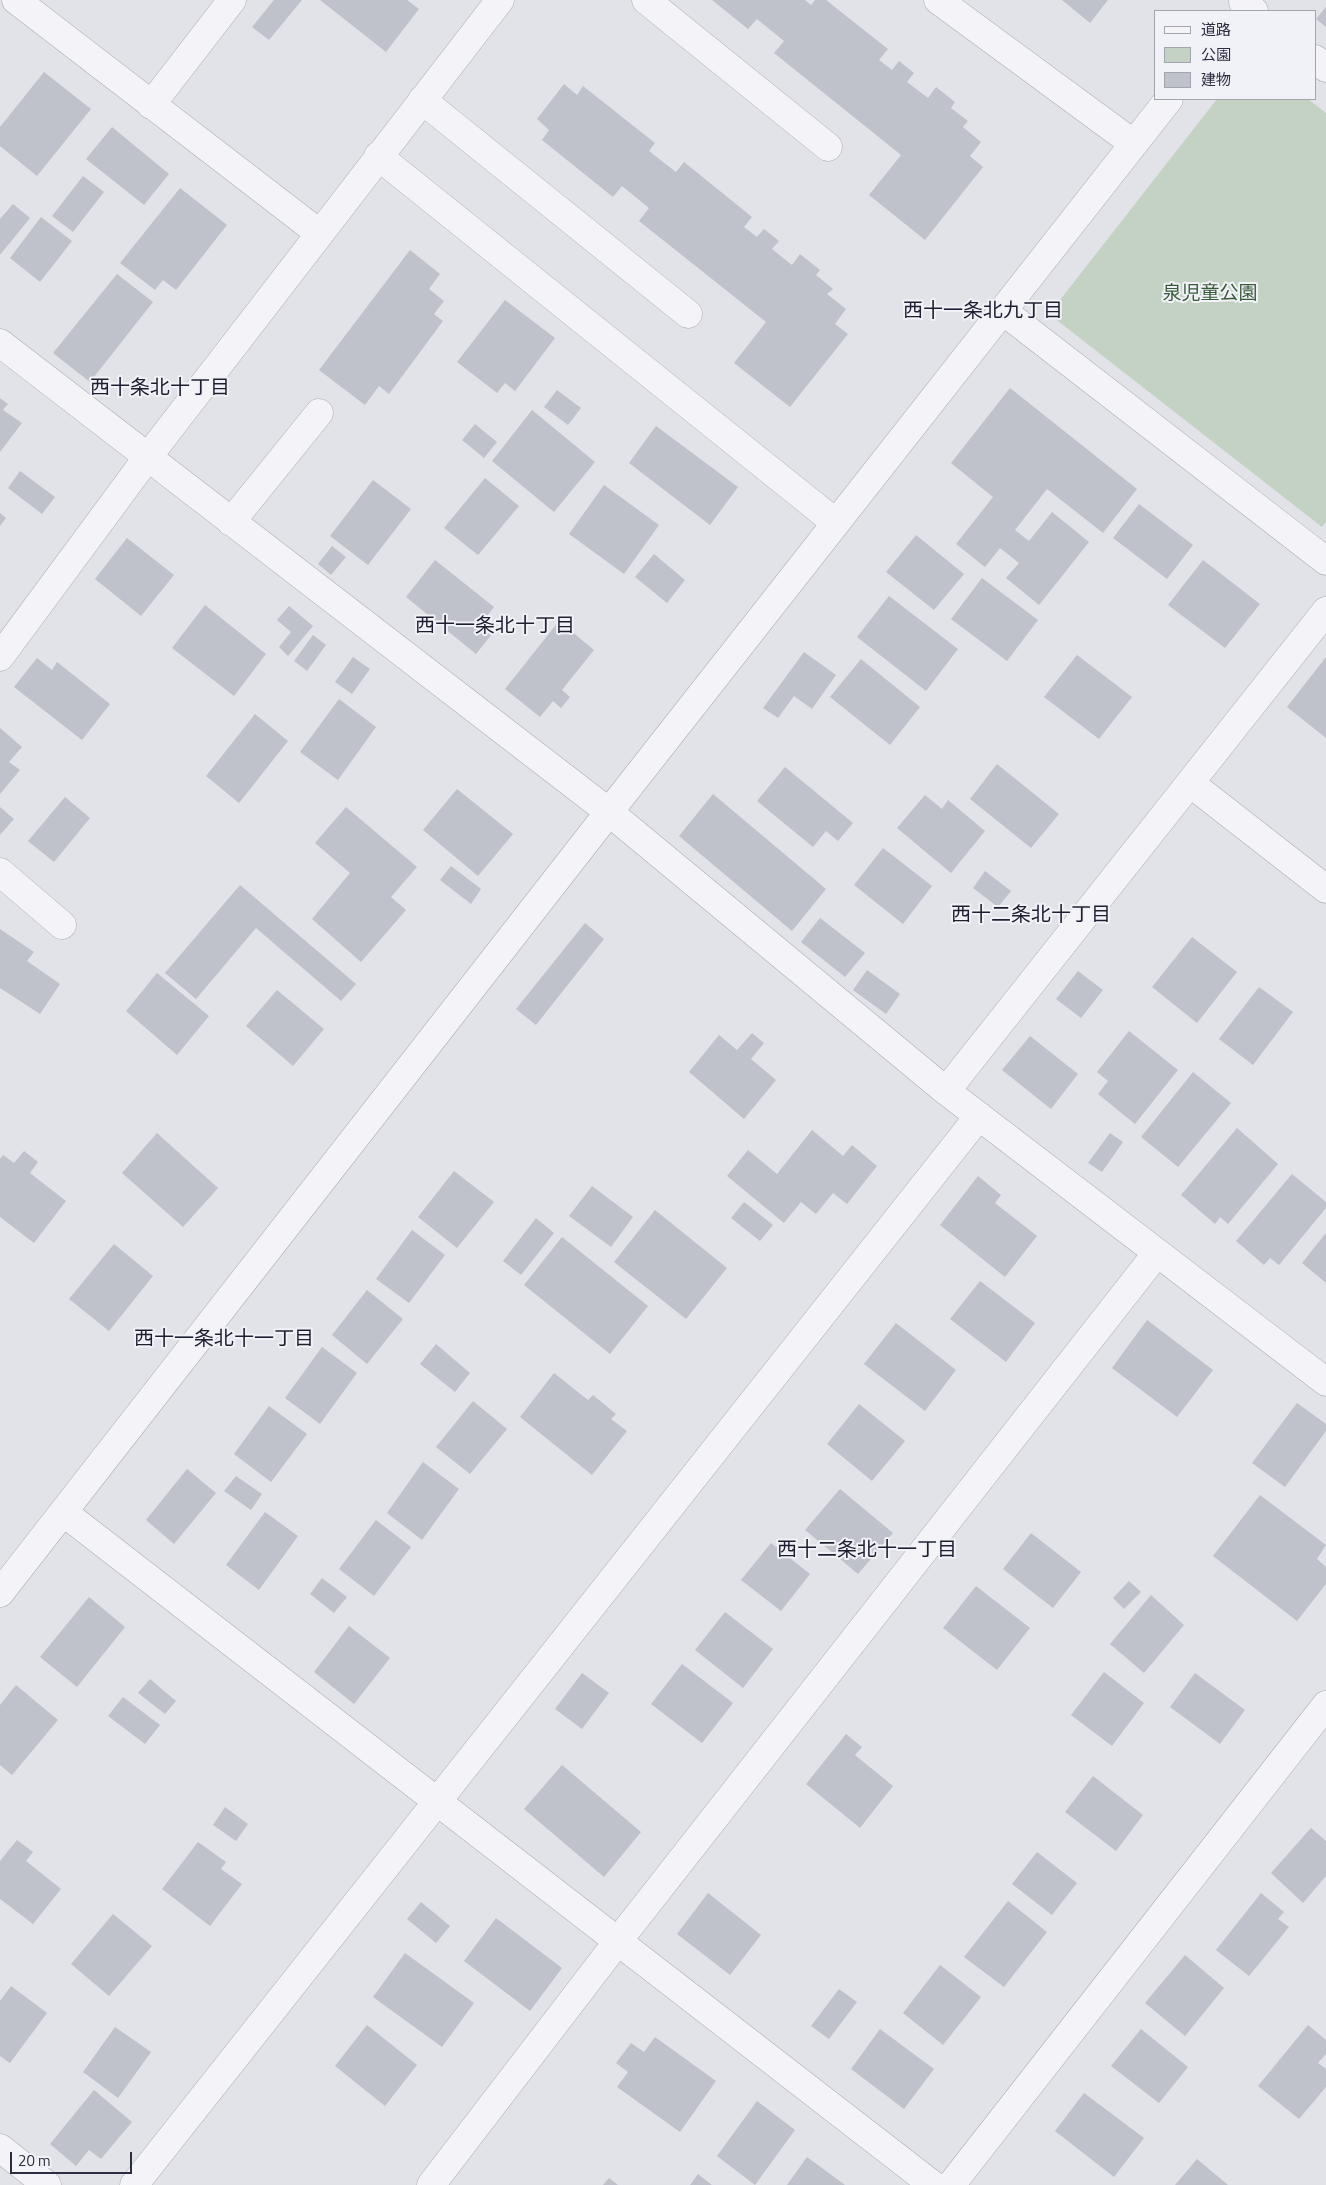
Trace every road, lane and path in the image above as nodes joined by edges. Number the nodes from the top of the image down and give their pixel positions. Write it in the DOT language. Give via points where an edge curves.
graph roads {
  1 [pos="16,0"];
  2 [pos="232,0"];
  3 [pos="500,0"];
  4 [pos="646,0"];
  5 [pos="938,0"];
  6 [pos="1316,60"];
  7 [pos="1326,68"];
  8 [pos="422,100"];
  9 [pos="1168,100"];
  10 [pos="151,105"];
  11 [pos="1134,144"];
  12 [pos="828,147"];
  13 [pos="378,156"];
  14 [pos="319,233"];
  15 [pos="1003,311"];
  16 [pos="688,314"];
  17 [pos="0,343"];
  18 [pos="319,413"];
  19 [pos="147,458"];
  20 [pos="230,522"];
  21 [pos="836,523"];
  22 [pos="1326,561"];
  23 [pos="1326,611"];
  24 [pos="0,657"];
  25 [pos="1190,783"];
  26 [pos="609,812"];
  27 [pos="0,872"];
  28 [pos="1326,889"];
  29 [pos="62,924"];
  30 [pos="946,1091"];
  31 [pos="978,1116"];
  32 [pos="1157,1253"];
  33 [pos="1326,1382"];
  34 [pos="64,1512"];
  35 [pos="0,1593"];
  36 [pos="1326,1705"];
  37 [pos="438,1802"];
  38 [pos="618,1941"];
  39 [pos="0,2148"];
  40 [pos="47,2185"];
  41 [pos="134,2185"];
  42 [pos="431,2185"];
  43 [pos="933,2185"];
  44 [pos="951,2185"];
  1 -- 10 [label="street"];
  2 -- 10 [label="street"];
  3 -- 8 [label="street"];
  4 -- 12 [label="street"];
  5 -- 11 [label="street"];
  6 -- 7 [label="street"];
  8 -- 13 [label="street"];
  8 -- 16 [label="street"];
  9 -- 11 [label="street"];
  10 -- 14 [label="street"];
  11 -- 15 [label="street"];
  13 -- 14 [label="street"];
  13 -- 21 [label="street"];
  14 -- 19 [label="street"];
  15 -- 21 [label="street"];
  15 -- 22 [label="street"];
  17 -- 19 [label="street"];
  18 -- 20 [label="street"];
  19 -- 20 [label="street"];
  19 -- 24 [label="street"];
  20 -- 26 [label="street"];
  21 -- 26 [label="street"];
  23 -- 25 [label="street"];
  25 -- 28 [label="street"];
  25 -- 30 [label="street"];
  26 -- 30 [label="street"];
  26 -- 34 [label="street"];
  27 -- 29 [label="street"];
  30 -- 31 [label="street"];
  31 -- 32 [label="street"];
  31 -- 37 [label="street"];
  32 -- 33 [label="street"];
  32 -- 38 [label="street"];
  34 -- 35 [label="street"];
  34 -- 37 [label="street"];
  36 -- 44 [label="street"];
  37 -- 38 [label="street"];
  37 -- 41 [label="street"];
  38 -- 42 [label="street"];
  38 -- 43 [label="street"];
  39 -- 40 [label="street"];
}
